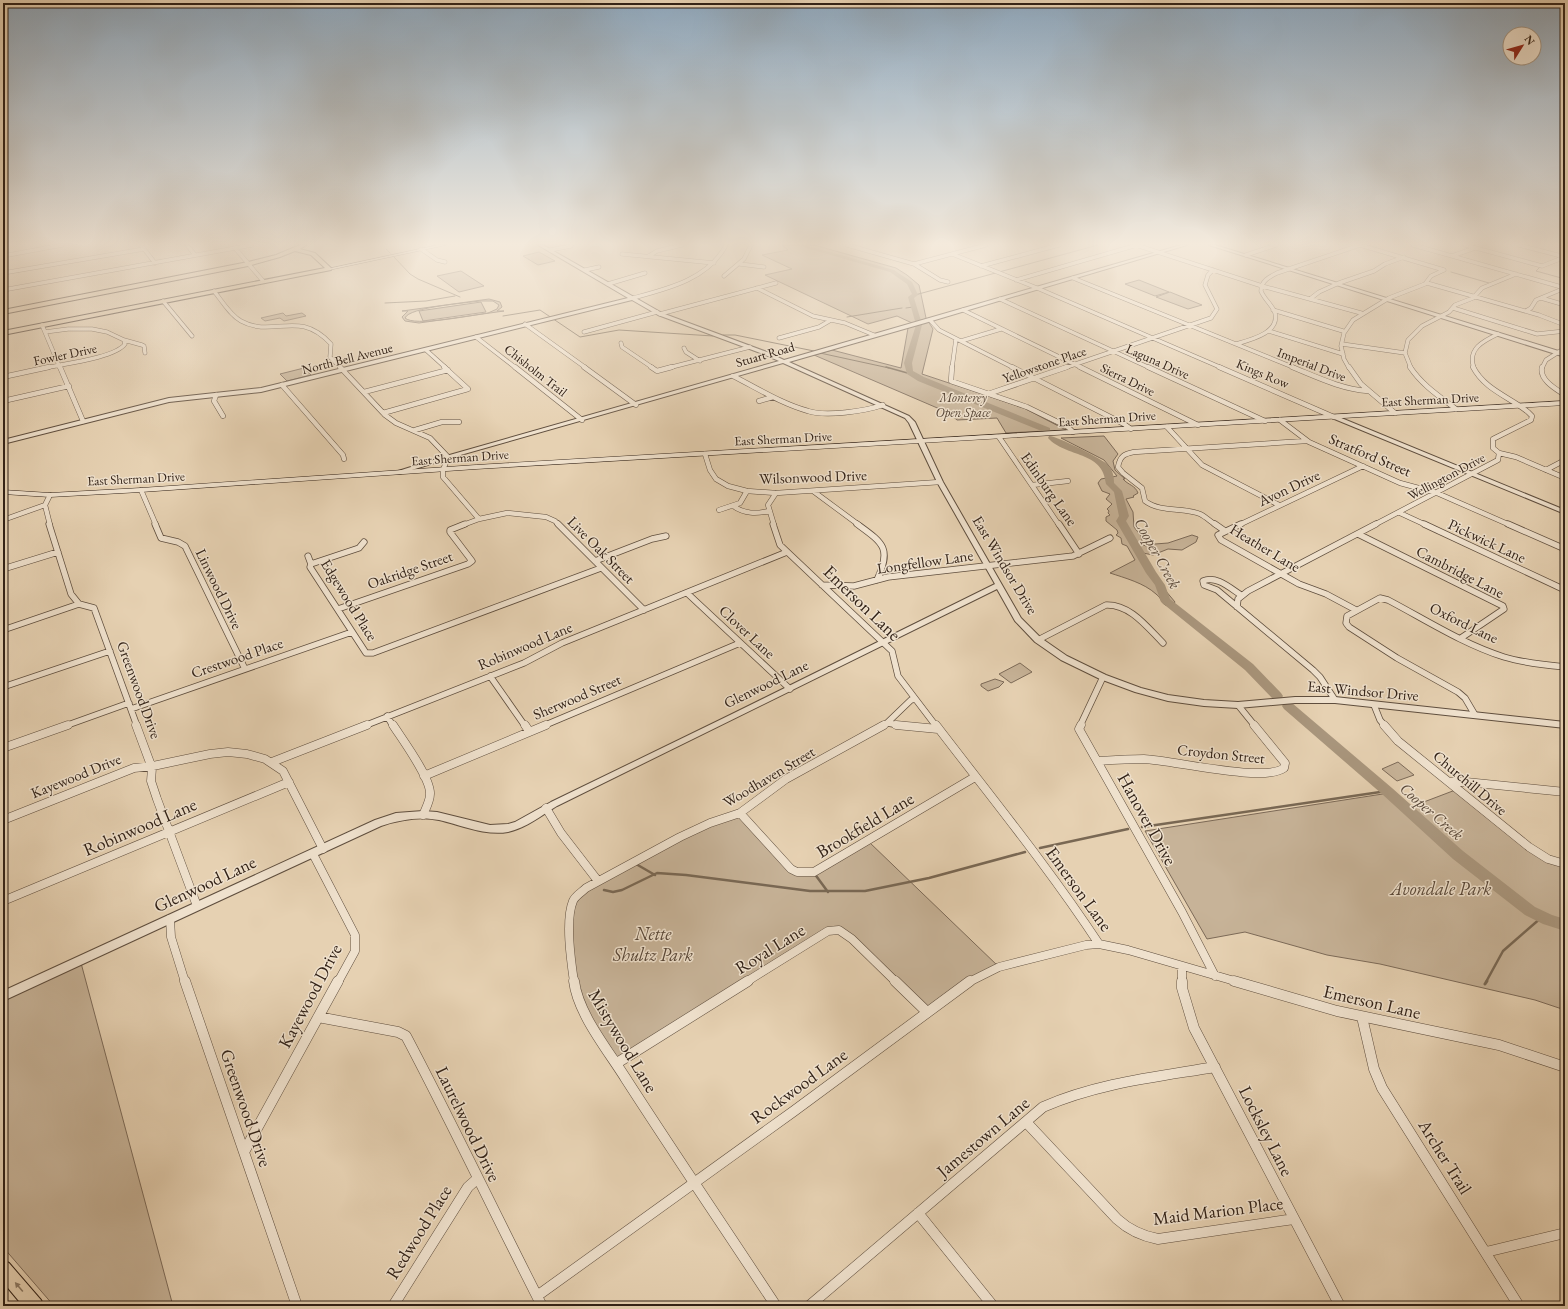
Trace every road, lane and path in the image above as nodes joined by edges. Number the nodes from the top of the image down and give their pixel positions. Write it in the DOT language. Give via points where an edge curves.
graph roads {
  1 [pos="33,306"];
  2 [pos="137,306"];
  3 [pos="167,306"];
  4 [pos="226,306"];
  5 [pos="598,306"];
  6 [pos="646,306"];
  7 [pos="685,306"];
  8 [pos="793,306"];
  9 [pos="977,306"];
  10 [pos="1013,306"];
  11 [pos="1078,306"];
  12 [pos="1142,306"];
  13 [pos="1215,306"];
  14 [pos="1270,306"];
  15 [pos="1336,306"];
  16 [pos="1376,306"];
  17 [pos="1408,306"];
  18 [pos="1457,306"];
  19 [pos="1509,306"];
  20 [pos="1532,306"];
  21 [pos="1453,308"];
  22 [pos="963,310"];
  23 [pos="1273,310"];
  24 [pos="1526,311"];
  25 [pos="3,312"];
  26 [pos="658,313"];
  27 [pos="1362,313"];
  28 [pos="1441,316"];
  29 [pos="831,320"];
  30 [pos="930,320"];
  31 [pos="524,324"];
  32 [pos="42,325"];
  33 [pos="1189,325"];
  34 [pos="1565,325"];
  35 [pos="1001,329"];
  36 [pos="1269,331"];
  37 [pos="1344,331"];
  38 [pos="1565,331"];
  39 [pos="45,332"];
  40 [pos="584,332"];
  41 [pos="3,333"];
  42 [pos="1498,334"];
  43 [pos="874,335"];
  44 [pos="192,336"];
  45 [pos="476,337"];
  46 [pos="779,338"];
  47 [pos="1150,338"];
  48 [pos="956,339"];
  49 [pos="124,341"];
  50 [pos="961,341"];
  51 [pos="621,343"];
  52 [pos="1236,344"];
  53 [pos="1342,344"];
  54 [pos="750,347"];
  55 [pos="684,348"];
  56 [pos="1565,348"];
  57 [pos="426,350"];
  58 [pos="1112,351"];
  59 [pos="145,352"];
  60 [pos="1405,353"];
  61 [pos="1558,353"];
  62 [pos="1343,354"];
  63 [pos="1565,355"];
  64 [pos="700,360"];
  65 [pos="785,361"];
  66 [pos="1074,364"];
  67 [pos="59,365"];
  68 [pos="343,370"];
  69 [pos="448,370"];
  70 [pos="733,376"];
  71 [pos="3,377"];
  72 [pos="1034,378"];
  73 [pos="282,385"];
  74 [pos="69,386"];
  75 [pos="1368,391"];
  76 [pos="364,392"];
  77 [pos="988,394"];
  78 [pos="216,395"];
  79 [pos="1565,395"];
  80 [pos="773,397"];
  81 [pos="3,401"];
  82 [pos="759,402"];
  83 [pos="1565,403"];
  84 [pos="636,404"];
  85 [pos="883,405"];
  86 [pos="1518,406"];
  87 [pos="1456,409"];
  88 [pos="383,413"];
  89 [pos="1395,413"];
  90 [pos="222,416"];
  91 [pos="1334,417"];
  92 [pos="582,420"];
  93 [pos="1280,420"];
  94 [pos="83,421"];
  95 [pos="1265,421"];
  96 [pos="459,422"];
  97 [pos="1198,425"];
  98 [pos="1167,427"];
  99 [pos="1131,429"];
  100 [pos="415,430"];
  101 [pos="1073,432"];
  102 [pos="999,437"];
  103 [pos="921,441"];
  104 [pos="1306,441"];
  105 [pos="3,442"];
  106 [pos="1187,449"];
  107 [pos="1499,453"];
  108 [pos="705,454"];
  109 [pos="448,457"];
  110 [pos="344,459"];
  111 [pos="1565,460"];
  112 [pos="1363,466"];
  113 [pos="443,470"];
  114 [pos="1546,470"];
  115 [pos="397,473"];
  116 [pos="1474,474"];
  117 [pos="1565,478"];
  118 [pos="940,482"];
  119 [pos="1068,482"];
  120 [pos="1032,485"];
  121 [pos="141,490"];
  122 [pos="747,491"];
  123 [pos="813,491"];
  124 [pos="3,492"];
  125 [pos="1437,492"];
  126 [pos="776,493"];
  127 [pos="50,495"];
  128 [pos="45,505"];
  129 [pos="1279,505"];
  130 [pos="733,506"];
  131 [pos="719,510"];
  132 [pos="769,511"];
  133 [pos="1565,512"];
  134 [pos="1400,513"];
  135 [pos="479,519"];
  136 [pos="3,520"];
  137 [pos="1225,531"];
  138 [pos="1358,534"];
  139 [pos="666,536"];
  140 [pos="1110,538"];
  141 [pos="364,542"];
  142 [pos="1565,549"];
  143 [pos="58,552"];
  144 [pos="787,552"];
  145 [pos="1079,554"];
  146 [pos="308,556"];
  147 [pos="595,561"];
  148 [pos="311,564"];
  149 [pos="468,564"];
  150 [pos="987,565"];
  151 [pos="601,568"];
  152 [pos="3,569"];
  153 [pos="1282,574"];
  154 [pos="877,580"];
  155 [pos="999,584"];
  156 [pos="822,585"];
  157 [pos="1565,590"];
  158 [pos="687,593"];
  159 [pos="1241,596"];
  160 [pos="79,604"];
  161 [pos="1237,607"];
  162 [pos="338,609"];
  163 [pos="644,610"];
  164 [pos="1356,610"];
  165 [pos="3,630"];
  166 [pos="352,632"];
  167 [pos="1461,638"];
  168 [pos="1038,640"];
  169 [pos="884,642"];
  170 [pos="1163,642"];
  171 [pos="740,643"];
  172 [pos="110,651"];
  173 [pos="1565,667"];
  174 [pos="245,669"];
  175 [pos="490,676"];
  176 [pos="1103,677"];
  177 [pos="3,687"];
  178 [pos="790,689"];
  179 [pos="915,699"];
  180 [pos="1334,700"];
  181 [pos="1238,704"];
  182 [pos="1374,705"];
  183 [pos="130,706"];
  184 [pos="1474,715"];
  185 [pos="387,716"];
  186 [pos="887,723"];
  187 [pos="1565,725"];
  188 [pos="938,728"];
  189 [pos="529,731"];
  190 [pos="3,748"];
  191 [pos="1098,761"];
  192 [pos="272,762"];
  193 [pos="152,768"];
  194 [pos="424,776"];
  195 [pos="975,777"];
  196 [pos="289,782"];
  197 [pos="1450,782"];
  198 [pos="1565,792"];
  199 [pos="546,808"];
  200 [pos="740,813"];
  201 [pos="423,815"];
  202 [pos="3,820"];
  203 [pos="170,831"];
  204 [pos="323,849"];
  205 [pos="313,854"];
  206 [pos="1565,864"];
  207 [pos="598,881"];
  208 [pos="3,901"];
  209 [pos="197,906"];
  210 [pos="170,919"];
  211 [pos="1099,944"];
  212 [pos="1182,966"];
  213 [pos="1215,976"];
  214 [pos="3,996"];
  215 [pos="927,1012"];
  216 [pos="318,1017"];
  217 [pos="1362,1018"];
  218 [pos="617,1063"];
  219 [pos="1215,1067"];
  220 [pos="1565,1067"];
  221 [pos="1026,1122"];
  222 [pos="244,1152"];
  223 [pos="476,1179"];
  224 [pos="695,1182"];
  225 [pos="918,1213"];
  226 [pos="1294,1219"];
  227 [pos="1565,1233"];
  228 [pos="1486,1252"];
  229 [pos="3,1269"];
  230 [pos="537,1296"];
  231 [pos="35,1306"];
  232 [pos="297,1306"];
  233 [pos="393,1306"];
  234 [pos="542,1306"];
  235 [pos="776,1306"];
  236 [pos="809,1306"];
  237 [pos="993,1306"];
  238 [pos="1340,1306"];
  239 [pos="1519,1306"];
  1 -- 25 [label="main road"];
  2 -- 32 [label="main road"];
  3 -- 44 [label="street"];
  4 -- 68 [label="street" via="242,321 261,325 298,325 316,330 331,344 330,357"];
  5 -- 31 [label="street, North Bell Avenue"];
  6 -- 26 [label="street, East Windsor Drive"];
  7 -- 26 [label="street"];
  8 -- 29 [label="street" via="813,316"];
  9 -- 22 [label="street, Stuart Road"];
  10 -- 58 [label="street, Laguna Drive"];
  11 -- 47 [label="street, Kings Row"];
  12 -- 33 [label="street, Imperial Drive"];
  13 -- 33 [label="street, Yellowstone Place" via="1217,312 1210,318"];
  14 -- 23 [label="street"];
  15 -- 27 [label="street"];
  16 -- 27 [label="street"];
  17 -- 28 [label="street"];
  18 -- 21 [label="street"];
  19 -- 24 [label="street"];
  20 -- 24 [label="street"];
  21 -- 28 [label="street"];
  21 -- 38 [label="street" via="1537,334"];
  22 -- 30 [label="street, Stuart Road"];
  22 -- 35 [label="street, Sierra Drive"];
  23 -- 36 [label="street" via="1276,320"];
  23 -- 37 [label="street"];
  24 -- 34 [label="street"];
  26 -- 40 [label="street"];
  26 -- 54 [label="street, East Windsor Drive"];
  27 -- 37 [label="street"];
  28 -- 42 [label="street"];
  28 -- 60 [label="street" via="1416,331 1408,340"];
  29 -- 43 [label="street"];
  29 -- 46 [label="street" via="824,325"];
  30 -- 43 [label="street, Stuart Road"];
  30 -- 48 [label="street" via="939,330"];
  31 -- 45 [label="street, North Bell Avenue"];
  31 -- 84 [label="street"];
  32 -- 39 [label="street"];
  32 -- 41 [label="main road"];
  33 -- 47 [label="street, Yellowstone Place"];
  33 -- 52 [label="street, Imperial Drive"];
  35 -- 50 [label="street"];
  35 -- 66 [label="street, Sierra Drive"];
  36 -- 52 [label="street"];
  36 -- 62 [label="street"];
  37 -- 53 [label="street"];
  39 -- 49 [label="street" via="69,328 97,330 116,335"];
  39 -- 67 [label="street"];
  42 -- 61 [label="street"];
  42 -- 86 [label="street, Wellington Drive" via="1474,350 1472,364 1477,375 1491,388"];
  43 -- 65 [label="street, Stuart Road"];
  45 -- 57 [label="street, North Bell Avenue"];
  45 -- 92 [label="street, Chisholm Trail"];
  47 -- 58 [label="street, Yellowstone Place"];
  47 -- 91 [label="street, Kings Row"];
  48 -- 50 [label="street"];
  48 -- 77 [label="street" via="951,381"];
  49 -- 59 [label="street" via="141,344"];
  49 -- 67 [label="street, Fowler Drive" via="122,348 114,352"];
  50 -- 72 [label="street"];
  51 -- 64 [label="street" via="622,347 657,371"];
  52 -- 75 [label="street, Imperial Drive" via="1336,385"];
  53 -- 60 [label="street"];
  53 -- 62 [label="street"];
  54 -- 64 [label="street"];
  54 -- 65 [label="street, East Windsor Drive"];
  55 -- 64 [label="street"];
  56 -- 61 [label="street"];
  57 -- 68 [label="street, North Bell Avenue"];
  57 -- 69 [label="street"];
  58 -- 66 [label="street, Yellowstone Place"];
  58 -- 95 [label="street, Laguna Drive"];
  60 -- 87 [label="street" via="1408,364 1419,380"];
  61 -- 63 [label="street"];
  61 -- 79 [label="street" via="1545,361 1540,370 1546,381"];
  62 -- 75 [label="street" via="1351,372"];
  65 -- 70 [label="street, Stuart Road"];
  65 -- 85 [label="street, East Windsor Drive"];
  66 -- 72 [label="street, Yellowstone Place"];
  66 -- 97 [label="street, Sierra Drive"];
  67 -- 71 [label="street, Fowler Drive"];
  67 -- 74 [label="street"];
  68 -- 73 [label="street, North Bell Avenue"];
  68 -- 76 [label="street"];
  69 -- 76 [label="street"];
  69 -- 88 [label="street" via="468,389"];
  70 -- 80 [label="street"];
  70 -- 84 [label="street, Stuart Road"];
  72 -- 77 [label="street, Yellowstone Place"];
  72 -- 99 [label="street"];
  73 -- 78 [label="street, North Bell Avenue"];
  73 -- 110 [label="street"];
  74 -- 81 [label="street"];
  74 -- 94 [label="street"];
  75 -- 89 [label="street"];
  76 -- 88 [label="street"];
  77 -- 101 [label="street" via="1026,407 1068,427"];
  78 -- 90 [label="street" via="214,401"];
  78 -- 94 [label="street, North Bell Avenue" via="169,400"];
  80 -- 82 [label="street"];
  80 -- 85 [label="street" via="810,412 868,410"];
  83 -- 86 [label="main road, East Sherman Drive"];
  84 -- 92 [label="street, Stuart Road"];
  85 -- 103 [label="street, East Windsor Drive" via="907,417"];
  86 -- 87 [label="main road, East Sherman Drive"];
  86 -- 107 [label="street, Wellington Drive" via="1532,416 1531,420 1493,439 1493,448"];
  87 -- 89 [label="main road, East Sherman Drive"];
  88 -- 100 [label="street" via="396,423"];
  89 -- 91 [label="main road, East Sherman Drive"];
  91 -- 93 [label="main road, East Sherman Drive"];
  91 -- 116 [label="street, Kings Row"];
  92 -- 109 [label="street, Stuart Road"];
  93 -- 95 [label="main road, East Sherman Drive"];
  93 -- 104 [label="street, Stratford Street"];
  94 -- 105 [label="street, North Bell Avenue"];
  95 -- 97 [label="main road, East Sherman Drive"];
  96 -- 100 [label="street" via="442,422"];
  97 -- 98 [label="main road, East Sherman Drive"];
  98 -- 99 [label="main road, East Sherman Drive"];
  98 -- 106 [label="street"];
  99 -- 101 [label="main road, East Sherman Drive"];
  100 -- 109 [label="street" via="430,438"];
  101 -- 102 [label="main road, East Sherman Drive"];
  102 -- 103 [label="main road, East Sherman Drive"];
  102 -- 120 [label="street, Edinburg Lane"];
  103 -- 108 [label="main road, East Sherman Drive"];
  103 -- 118 [label="street, East Windsor Drive"];
  104 -- 106 [label="street, Heather Lane"];
  104 -- 112 [label="street, Stratford Street"];
  106 -- 129 [label="street" via="1202,466"];
  106 -- 137 [label="street, Heather Lane" via="1129,453 1120,458 1118,467 1142,488 1145,501 1149,504 1200,514"];
  107 -- 114 [label="street" via="1516,457"];
  107 -- 116 [label="street, Wellington Drive" via="1498,460"];
  108 -- 113 [label="main road, East Sherman Drive"];
  108 -- 122 [label="street, Wilsonwood Drive" via="716,479 728,486"];
  109 -- 113 [label="street"];
  109 -- 115 [label="street, Stuart Road"];
  111 -- 114 [label="street"];
  112 -- 125 [label="street, Stratford Street" via="1400,483"];
  112 -- 129 [label="street, Avon Drive"];
  113 -- 115 [label="main road, East Sherman Drive"];
  113 -- 135 [label="street" via="443,477"];
  114 -- 117 [label="street"];
  115 -- 121 [label="main road, East Sherman Drive"];
  116 -- 125 [label="street, Wellington Drive"];
  116 -- 133 [label="street, Kings Row"];
  118 -- 123 [label="street, Wilsonwood Drive"];
  118 -- 150 [label="street, East Windsor Drive"];
  119 -- 120 [label="street"];
  120 -- 145 [label="street, Edinburg Lane"];
  121 -- 127 [label="main road, East Sherman Drive"];
  121 -- 174 [label="street, Linwood Drive" via="161,538 186,546"];
  122 -- 126 [label="street, Wilsonwood Drive"];
  122 -- 130 [label="street" via="740,503"];
  123 -- 126 [label="street, Wilsonwood Drive"];
  123 -- 154 [label="street" via="883,546 886,560"];
  124 -- 127 [label="main road, East Sherman Drive"];
  125 -- 134 [label="street, Wellington Drive"];
  125 -- 142 [label="street, Stratford Street"];
  126 -- 132 [label="street" via="768,504"];
  127 -- 128 [label="street"];
  128 -- 136 [label="street"];
  128 -- 143 [label="street"];
  129 -- 137 [label="street, Avon Drive"];
  130 -- 131 [label="street"];
  130 -- 132 [label="street" via="747,513"];
  132 -- 144 [label="street, Emerson Lane" via="778,541"];
  134 -- 138 [label="street, Wellington Drive"];
  134 -- 157 [label="street, Pickwick Lane"];
  135 -- 147 [label="street, Live Oak Street" via="507,513 546,517 555,521"];
  135 -- 149 [label="street, Live Oak Street" via="450,530 472,560"];
  137 -- 153 [label="street, Heather Lane" via="1218,535 1221,540"];
  138 -- 153 [label="street, Wellington Drive"];
  138 -- 167 [label="street, Cambridge Lane" via="1504,606 1504,609"];
  139 -- 147 [label="street"];
  140 -- 145 [label="street, Longfellow Lane"];
  141 -- 148 [label="street" via="358,548"];
  143 -- 152 [label="street"];
  143 -- 160 [label="street" via="71,594"];
  144 -- 156 [label="street, Emerson Lane"];
  144 -- 158 [label="street, Robinwood Lane"];
  145 -- 150 [label="street, Longfellow Lane"];
  146 -- 148 [label="street, Edgewood Place"];
  147 -- 151 [label="street, Live Oak Street"];
  148 -- 162 [label="street, Edgewood Place" via="310,567"];
  149 -- 162 [label="street, Oakridge Street"];
  150 -- 154 [label="street, Longfellow Lane" via="888,576"];
  150 -- 155 [label="street, East Windsor Drive"];
  151 -- 163 [label="street, Live Oak Street"];
  151 -- 166 [label="street, Edgewood Place" via="373,653 366,653"];
  153 -- 159 [label="street, Wellington Drive"];
  153 -- 164 [label="street, Heather Lane"];
  154 -- 156 [label="street, Longfellow Lane" via="854,586"];
  155 -- 168 [label="street, East Windsor Drive" via="1018,619"];
  155 -- 169 [label="street, Glenwood Lane"];
  156 -- 169 [label="street, Emerson Lane"];
  158 -- 163 [label="street, Robinwood Lane"];
  158 -- 171 [label="street, Clover Lane"];
  159 -- 161 [label="street"];
  159 -- 161 [label="street" via="1214,579 1206,579 1203,582 1204,586 1217,590"];
  160 -- 165 [label="street"];
  160 -- 172 [label="street, Greenwood Drive" via="94,608"];
  161 -- 180 [label="street" via="1314,670"];
  162 -- 166 [label="street, Edgewood Place"];
  163 -- 175 [label="street, Robinwood Lane"];
  164 -- 167 [label="street, Oxford Lane" via="1380,598 1388,600"];
  164 -- 184 [label="street" via="1347,616 1346,623 1350,627 1391,655 1458,692"];
  166 -- 174 [label="street, Crestwood Place"];
  167 -- 173 [label="street, Oxford Lane" via="1506,657"];
  168 -- 170 [label="street" via="1113,603 1124,606"];
  168 -- 176 [label="street, East Windsor Drive" via="1064,658"];
  169 -- 178 [label="street, Glenwood Lane"];
  169 -- 179 [label="street, Emerson Lane" via="896,659 898,676"];
  171 -- 178 [label="street, Clover Lane"];
  171 -- 189 [label="street, Sherwood Street"];
  172 -- 177 [label="street"];
  172 -- 183 [label="street, Greenwood Drive"];
  174 -- 183 [label="street, Crestwood Place"];
  175 -- 185 [label="street, Robinwood Lane"];
  175 -- 189 [label="street"];
  176 -- 181 [label="street, East Windsor Drive" via="1168,698"];
  176 -- 191 [label="street, Hanover Drive" via="1079,729"];
  178 -- 199 [label="street, Glenwood Lane"];
  179 -- 186 [label="street, Woodhaven Street"];
  179 -- 188 [label="street, Emerson Lane"];
  180 -- 181 [label="street, East Windsor Drive"];
  180 -- 182 [label="street, East Windsor Drive"];
  181 -- 191 [label="street, Croydon Street" via="1286,763 1280,771 1264,773 1222,770 1146,759"];
  182 -- 184 [label="street, East Windsor Drive"];
  182 -- 197 [label="street, Churchill Drive" via="1380,720 1394,736"];
  183 -- 190 [label="street, Crestwood Place"];
  183 -- 193 [label="street, Greenwood Drive"];
  184 -- 187 [label="street, East Windsor Drive"];
  185 -- 192 [label="street, Robinwood Lane"];
  185 -- 194 [label="street"];
  186 -- 188 [label="street"];
  186 -- 200 [label="street, Woodhaven Street" via="786,779"];
  188 -- 195 [label="street, Emerson Lane"];
  189 -- 194 [label="street, Sherwood Street"];
  191 -- 213 [label="street, Hanover Drive" via="1188,922"];
  192 -- 193 [label="street, Kayewood Drive" via="244,753 224,752"];
  192 -- 196 [label="street, Kayewood Drive" via="283,771"];
  193 -- 202 [label="street, Kayewood Drive" via="134,768"];
  193 -- 203 [label="street, Greenwood Drive" via="151,781"];
  194 -- 201 [label="street" via="430,792"];
  195 -- 200 [label="street, Brookfield Lane" via="814,872 797,872 791,869"];
  195 -- 211 [label="street, Emerson Lane" via="1076,909"];
  196 -- 203 [label="street, Robinwood Lane"];
  196 -- 204 [label="street, Kayewood Drive"];
  197 -- 198 [label="street"];
  197 -- 206 [label="street, Churchill Drive" via="1529,847 1548,859"];
  199 -- 201 [label="street" via="518,825 508,828 490,829"];
  199 -- 207 [label="street" via="561,833"];
  200 -- 207 [label="street, Woodhaven Street" via="680,837"];
  201 -- 204 [label="street, Glenwood Lane" via="396,817"];
  203 -- 208 [label="street, Robinwood Lane"];
  203 -- 209 [label="street, Greenwood Drive"];
  204 -- 205 [label="street, Glenwood Lane"];
  205 -- 209 [label="street, Glenwood Lane"];
  205 -- 216 [label="street, Kayewood Drive" via="355,935 356,943 352,958"];
  207 -- 218 [label="street, Mistywood Lane" via="573,899 569,914 571,962 575,992 582,1010"];
  209 -- 210 [label="street, Glenwood Lane"];
  210 -- 214 [label="street, Glenwood Lane"];
  210 -- 222 [label="street, Greenwood Drive" via="171,937 178,961"];
  211 -- 212 [label="street, Emerson Lane"];
  211 -- 215 [label="street, Rockwood Lane" via="1000,967 973,979"];
  212 -- 213 [label="street, Emerson Lane"];
  212 -- 219 [label="street, Locksley Lane" via="1182,988 1186,1004 1194,1028"];
  213 -- 217 [label="street, Emerson Lane"];
  215 -- 218 [label="street, Royal Lane" via="852,938 839,930 828,931"];
  215 -- 224 [label="street, Rockwood Lane"];
  216 -- 222 [label="street, Kayewood Drive"];
  216 -- 223 [label="street, Laurelwood Drive" via="398,1032 406,1036 456,1132"];
  217 -- 220 [label="street, Emerson Lane" via="1432,1030 1499,1046"];
  217 -- 228 [label="street, Archer Trail" via="1374,1069 1382,1088"];
  218 -- 224 [label="street, Mistywood Lane"];
  219 -- 221 [label="street, Jamestown Lane" via="1104,1086 1056,1101 1043,1107"];
  219 -- 226 [label="street, Locksley Lane"];
  221 -- 225 [label="street, Jamestown Lane"];
  221 -- 226 [label="street, Maid Marion Place" via="1115,1218 1128,1229 1148,1238 1158,1239"];
  222 -- 232 [label="street, Greenwood Drive"];
  223 -- 230 [label="street, Laurelwood Drive"];
  223 -- 233 [label="street, Redwood Place" via="468,1187"];
  224 -- 230 [label="street, Rockwood Lane"];
  224 -- 235 [label="street, Mistywood Lane"];
  225 -- 236 [label="street, Jamestown Lane"];
  225 -- 237 [label="street"];
  226 -- 238 [label="street, Locksley Lane"];
  227 -- 228 [label="street"];
  228 -- 239 [label="street, Archer Trail"];
  231 -- 229 [label="main road, one-way"];
  230 -- 234 [label="street, Laurelwood Drive"];
}
